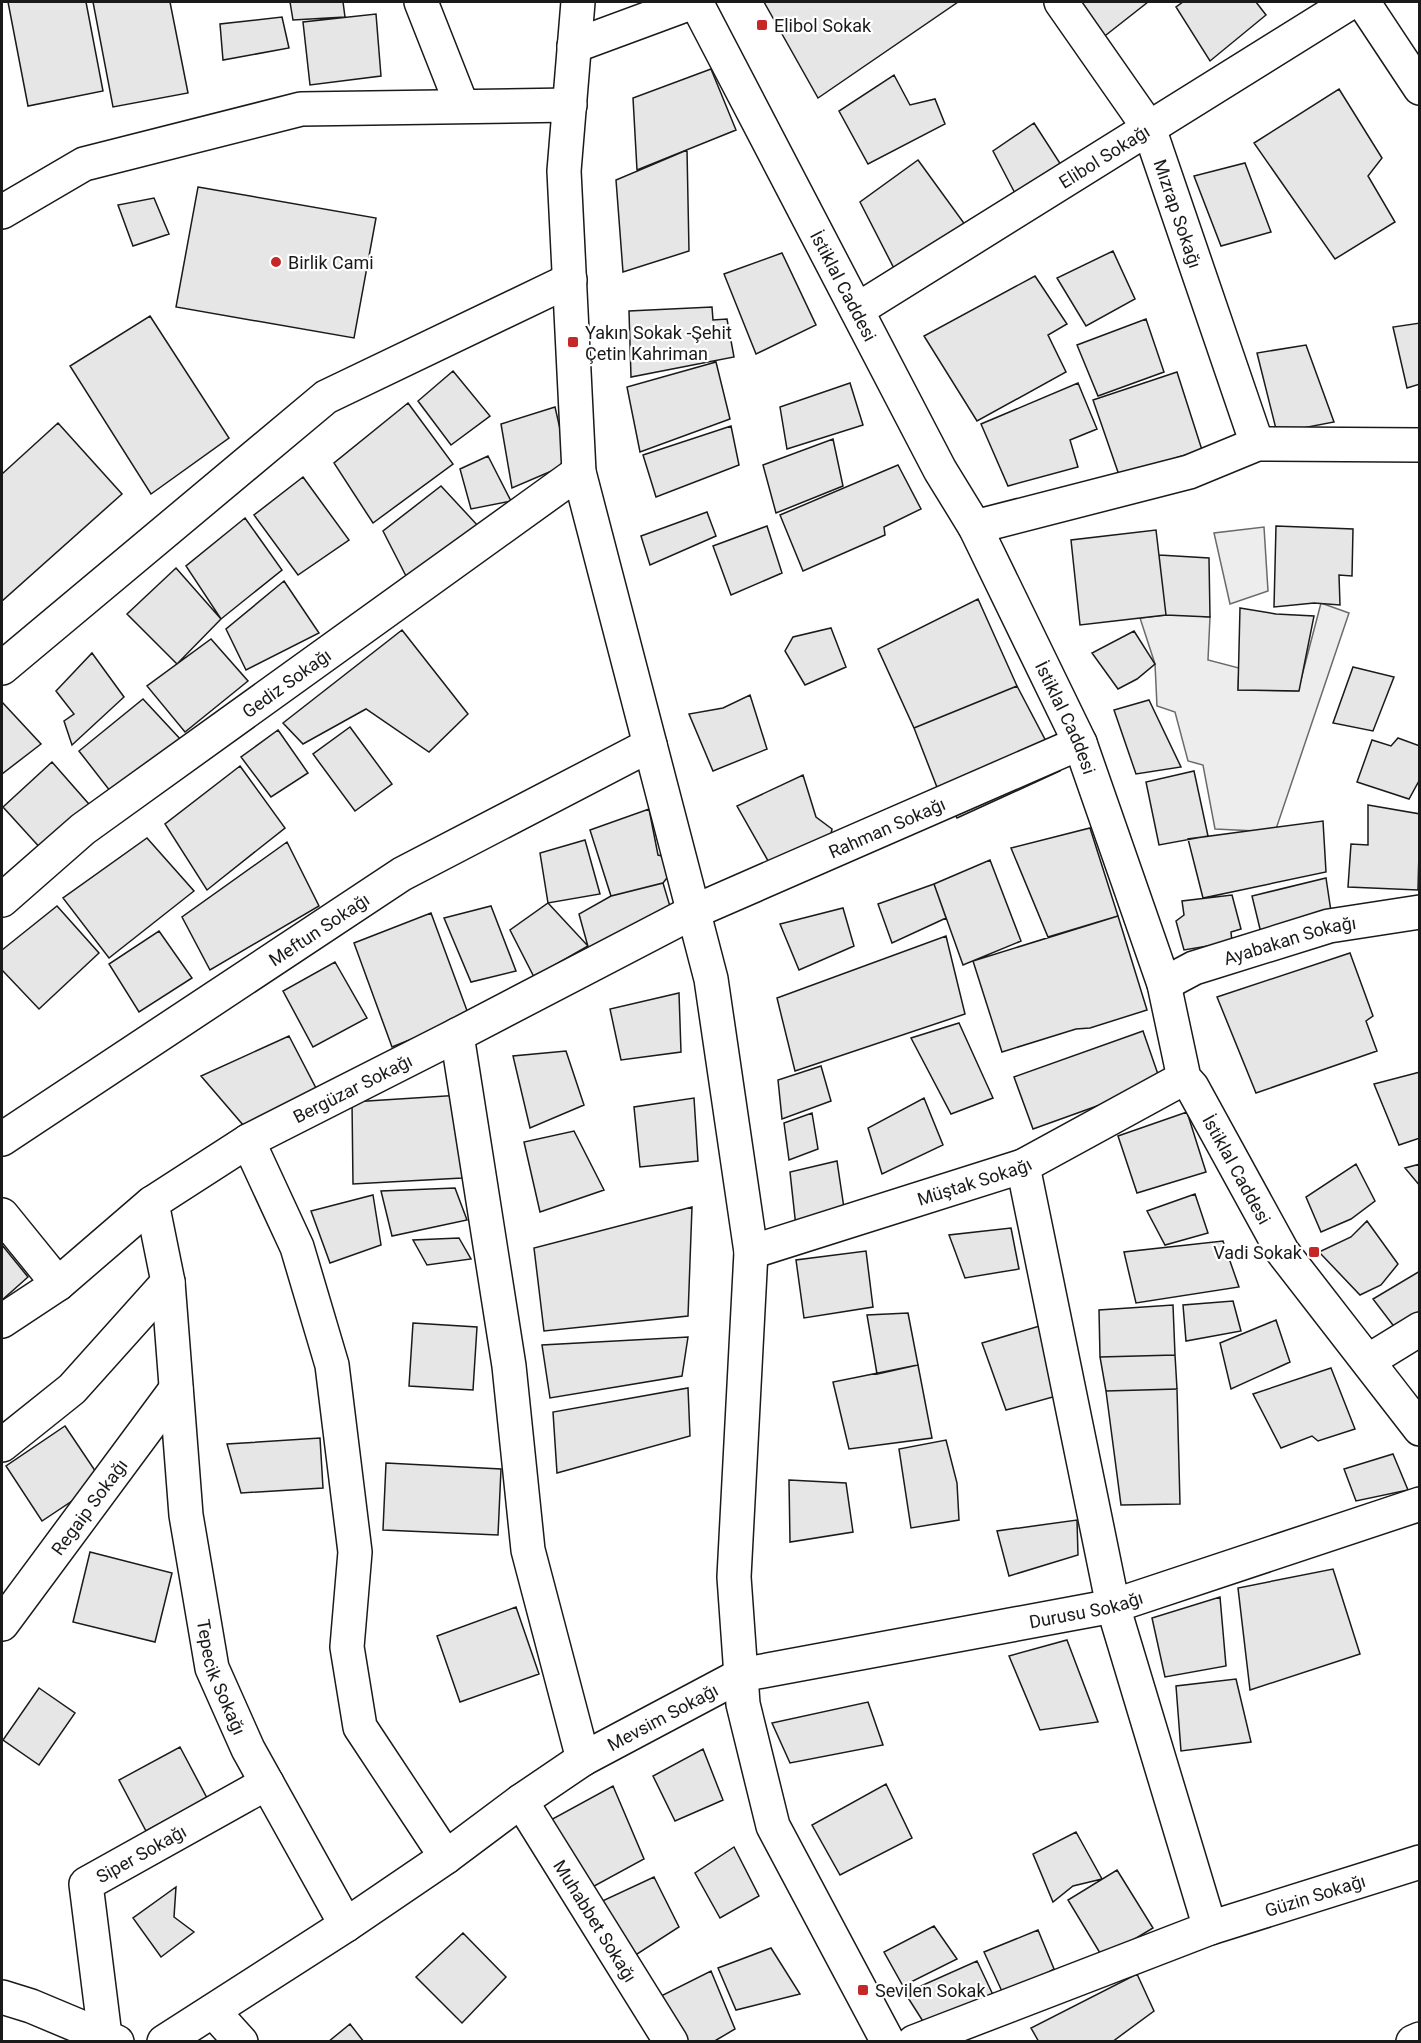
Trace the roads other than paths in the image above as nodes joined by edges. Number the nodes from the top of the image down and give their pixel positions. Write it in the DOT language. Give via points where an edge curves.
graph roads {
  1 [pos="421,2"];
  2 [pos="578,2"];
  3 [pos="694,2"];
  4 [pos="1061,2"];
  5 [pos="1351,2"];
  6 [pos="1363,2"];
  7 [pos="574,46"];
  8 [pos="1419,88"];
  9 [pos="570,105"];
  10 [pos="462,106"];
  11 [pos="1149,128"];
  12 [pos="2,212"];
  13 [pos="570,280"];
  14 [pos="857,310"];
  15 [pos="1257,444"];
  16 [pos="1419,445"];
  17 [pos="579,472"];
  18 [pos="975,527"];
  19 [pos="2,668"];
  20 [pos="1080,743"];
  21 [pos="650,744"];
  22 [pos="2,900"];
  23 [pos="693,912"];
  24 [pos="1419,912"];
  25 [pos="1164,984"];
  26 [pos="457,1035"];
  27 [pos="1184,1078"];
  28 [pos="2,1139"];
  29 [pos="248,1141"];
  30 [pos="1023,1166"];
  31 [pos="153,1203"];
  32 [pos="2,1215"];
  33 [pos="751,1252"];
  34 [pos="168,1282"];
  35 [pos="58,1284"];
  36 [pos="2,1321"];
  37 [pos="1419,1329"];
  38 [pos="1368,1361"];
  39 [pos="176,1389"];
  40 [pos="1419,1429"];
  41 [pos="2,1445"];
  42 [pos="1419,1504"];
  43 [pos="1113,1606"];
  44 [pos="2,1624"];
  45 [pos="741,1675"];
  46 [pos="583,1759"];
  47 [pos="267,1783"];
  48 [pos="521,1801"];
  49 [pos="446,1857"];
  50 [pos="1419,1862"];
  51 [pos="346,1925"];
  52 [pos="1210,1928"];
  53 [pos="2,1997"];
  54 [pos="213,2011"];
  55 [pos="656,2034"];
  56 [pos="1419,2038"];
  57 [pos="111,2039"];
  58 [pos="164,2042"];
  59 [pos="241,2042"];
  60 [pos="888,2042"];
  61 [pos="914,2042"];
  62 [pos="1413,2042"];
  1 -- 10 [label="street"];
  2 -- 7 [label="street"];
  3 -- 7 [label="street"];
  3 -- 14 [label="street, İstiklal Caddesi"];
  4 -- 11 [label="street, Mızrap Sokağı"];
  5 -- 11 [label="street, Elibol Sokağı"];
  6 -- 8 [label="street"];
  7 -- 9 [label="street"];
  9 -- 10 [label="street"];
  9 -- 13 [label="street" via="564,171"];
  10 -- 12 [label="street" via="301,109 84,164"];
  11 -- 14 [label="street, Elibol Sokağı"];
  11 -- 15 [label="street, Mızrap Sokağı"];
  13 -- 17 [label="street"];
  13 -- 19 [label="street" via="326,397"];
  14 -- 18 [label="street, İstiklal Caddesi" via="940,470"];
  15 -- 16 [label="street"];
  15 -- 18 [label="street" via="1189,472"];
  17 -- 21 [label="street"];
  17 -- 22 [label="street, Gediz Sokağı" via="83,829"];
  18 -- 20 [label="street, İstiklal Caddesi"];
  20 -- 23 [label="street, Rahman Sokağı"];
  20 -- 25 [label="street, İstiklal Caddesi"];
  21 -- 23 [label="street"];
  21 -- 28 [label="street, Meftun Sokağı" via="402,874"];
  23 -- 26 [label="street, Rahman Sokağı"];
  23 -- 33 [label="street" via="711,980"];
  24 -- 25 [label="street, Ayabakan Sokağı" via="1329,926 1194,968"];
  25 -- 27 [label="street, İstiklal Caddesi"];
  26 -- 29 [label="street, Bergüzar Sokağı"];
  26 -- 46 [label="street" via="509,1366 528,1550"];
  27 -- 30 [label="street, Müştak Sokağı"];
  27 -- 38 [label="street, İstiklal Caddesi" via="1282,1251"];
  29 -- 31 [label="street, Bergüzar Sokağı"];
  29 -- 49 [label="street" via="297,1247 332,1365 355,1552 347,1647 360,1727"];
  30 -- 33 [label="street, Müştak Sokağı"];
  30 -- 43 [label="street"];
  31 -- 34 [label="street, Tepecik Sokağı"];
  31 -- 35 [label="street"];
  32 -- 35 [label="street"];
  33 -- 45 [label="street" via="734,1577"];
  34 -- 39 [label="street, Tepecik Sokağı"];
  34 -- 41 [label="street" via="72,1389"];
  35 -- 36 [label="street"];
  37 -- 38 [label="street"];
  38 -- 40 [label="street, İstiklal Caddesi"];
  39 -- 44 [label="street, Regaip Sokağı"];
  39 -- 47 [label="street, Tepecik Sokağı" via="186,1515 212,1668"];
  42 -- 43 [label="street, Durusu Sokağı"];
  43 -- 45 [label="street, Durusu Sokağı"];
  43 -- 52 [label="street"];
  45 -- 46 [label="street, Mevsim Sokağı"];
  45 -- 60 [label="street" via="743,1704 773,1826"];
  46 -- 48 [label="street, Mevsim Sokağı"];
  47 -- 51 [label="street, Tepecik Sokağı"];
  47 -- 57 [label="street, Siper Sokağı" via="86,1884"];
  48 -- 49 [label="street, Mevsim Sokağı"];
  48 -- 55 [label="street, Muhabbet Sokağı"];
  49 -- 51 [label="street"];
  50 -- 52 [label="street, Güzin Sokağı"];
  51 -- 54 [label="street"];
  52 -- 61 [label="street, Güzin Sokağı"];
  53 -- 57 [label="street"];
  54 -- 58 [label="street"];
  54 -- 59 [label="street"];
  56 -- 62 [label="street"];
}
